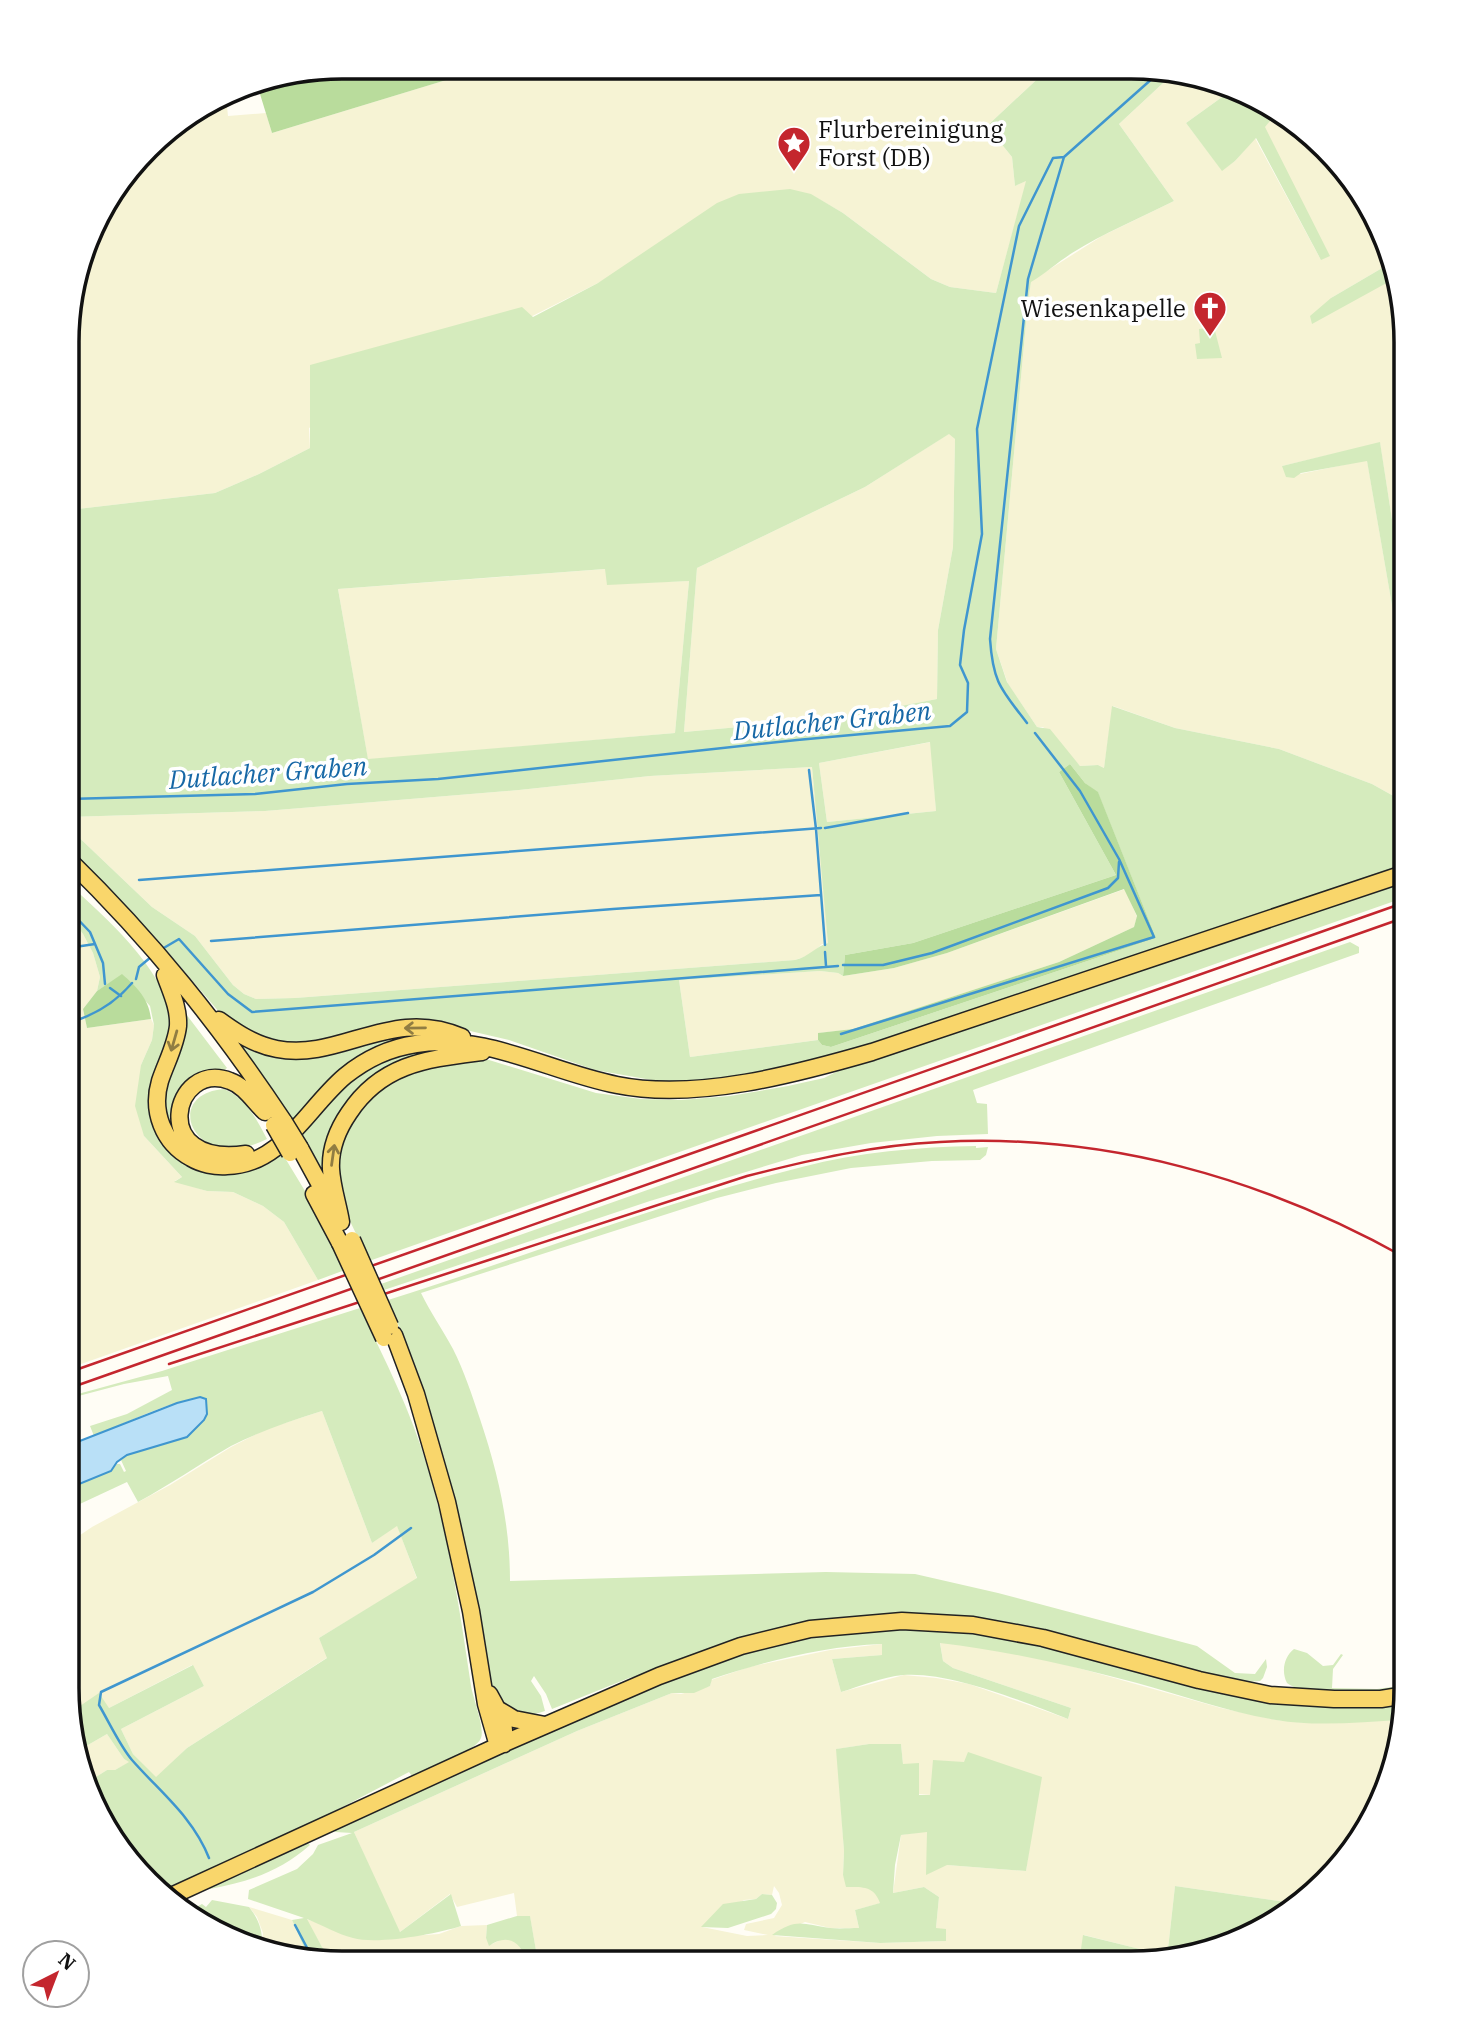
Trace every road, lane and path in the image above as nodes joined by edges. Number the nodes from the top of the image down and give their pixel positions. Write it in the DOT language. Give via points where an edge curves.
graph roads {
  1 [pos="79,871"];
  2 [pos="1394,877"];
  3 [pos="79,882"];
  4 [pos="132,931"];
  5 [pos="162,967"];
  6 [pos="207,1012"];
  7 [pos="480,1045"];
  8 [pos="498,1050"];
  9 [pos="274,1120"];
  10 [pos="289,1149"];
  11 [pos="341,1222"];
  12 [pos="346,1241"];
  13 [pos="484,1684"];
  14 [pos="1394,1697"];
  15 [pos="499,1710"];
  16 [pos="545,1725"];
  17 [pos="501,1745"];
  18 [pos="177,1893"];
  1 -- 4 [label="main road"];
  2 -- 8 [label="main road" via="885,1048 786,1075 729,1085 640,1088 591,1080"];
  3 -- 4 [label="main road"];
  4 -- 5 [label="main road"];
  5 -- 6 [label="main road"];
  5 -- 9 [label="main road"];
  5 -- 10 [label="main road, one-way" via="175,1002 177,1028 157,1097 165,1133 182,1153 218,1166 248,1164"];
  7 -- 6 [label="main road, one-way" via="449,1032 406,1028 308,1050 277,1049 247,1039"];
  6 -- 9 [label="main road"];
  7 -- 8 [label="main road"];
  7 -- 10 [label="main road" via="424,1043 373,1056 342,1078 289,1136"];
  11 -- 8 [label="main road, one-way" via="332,1182 333,1149 343,1121 360,1098 379,1081 411,1064"];
  9 -- 10 [label="main road, bridge"];
  9 -- 10 [label="main road" via="239,1085 222,1078 202,1081 189,1091 179,1118 185,1138 202,1150 232,1156"];
  10 -- 11 [label="main road"];
  10 -- 12 [label="main road"];
  11 -- 12 [label="main road"];
  12 -- 13 [label="main road, bridge" via="416,1394 461,1561"];
  13 -- 15 [label="main road"];
  13 -- 17 [label="main road"];
  14 -- 16 [label="main road" via="1270,1695 1021,1633 902,1621 840,1625 762,1639 669,1672"];
  15 -- 16 [label="main road" via="514,1719"];
  15 -- 17 [label="main road" via="505,1728"];
  16 -- 17 [label="main road"];
  17 -- 18 [label="main road"];
}
